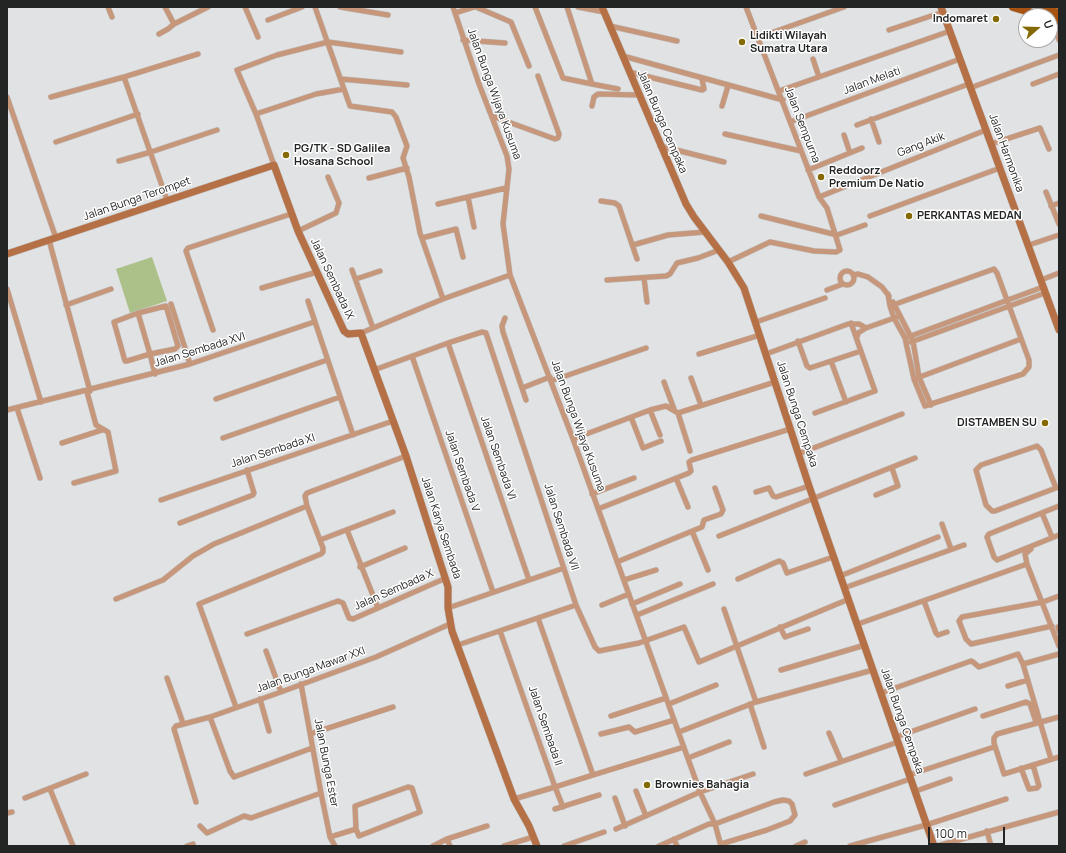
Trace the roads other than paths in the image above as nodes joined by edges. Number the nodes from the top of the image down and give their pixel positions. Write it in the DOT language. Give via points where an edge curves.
graph roads {
  1 [pos="108,7"];
  2 [pos="165,7"];
  3 [pos="208,7"];
  4 [pos="245,7"];
  5 [pos="302,7"];
  6 [pos="315,7"];
  7 [pos="340,7"];
  8 [pos="453,7"];
  9 [pos="475,7"];
  10 [pos="535,7"];
  11 [pos="567,7"];
  12 [pos="578,7"];
  13 [pos="746,7"];
  14 [pos="844,7"];
  15 [pos="1039,7"];
  16 [pos="603,9"];
  17 [pos="942,9"];
  18 [pos="195,10"];
  19 [pos="455,13"];
  20 [pos="1059,13"];
  21 [pos="388,15"];
  22 [pos="112,17"];
  23 [pos="268,20"];
  24 [pos="174,24"];
  25 [pos="610,26"];
  26 [pos="889,30"];
  27 [pos="950,31"];
  28 [pos="158,34"];
  29 [pos="258,37"];
  30 [pos="757,38"];
  31 [pos="464,40"];
  32 [pos="677,41"];
  33 [pos="328,42"];
  34 [pos="505,43"];
  35 [pos="401,52"];
  36 [pos="198,54"];
  37 [pos="1059,55"];
  38 [pos="623,56"];
  39 [pos="813,59"];
  40 [pos="960,59"];
  41 [pos="529,66"];
  42 [pos="629,72"];
  43 [pos="1059,74"];
  44 [pos="538,76"];
  45 [pos="819,76"];
  46 [pos="124,77"];
  47 [pos="341,79"];
  48 [pos="702,79"];
  49 [pos="592,84"];
  50 [pos="1033,84"];
  51 [pos="407,85"];
  52 [pos="728,86"];
  53 [pos="970,86"];
  54 [pos="344,89"];
  55 [pos="618,89"];
  56 [pos="779,91"];
  57 [pos="638,95"];
  58 [pos="7,97"];
  59 [pos="51,97"];
  60 [pos="782,100"];
  61 [pos="592,106"];
  62 [pos="722,106"];
  63 [pos="138,114"];
  64 [pos="256,114"];
  65 [pos="492,116"];
  66 [pos="871,119"];
  67 [pos="790,122"];
  68 [pos="857,125"];
  69 [pos="217,130"];
  70 [pos="986,130"];
  71 [pos="724,134"];
  72 [pos="844,135"];
  73 [pos="56,142"];
  74 [pos="879,142"];
  75 [pos="992,144"];
  76 [pos="660,146"];
  77 [pos="862,148"];
  78 [pos="1048,149"];
  79 [pos="801,151"];
  80 [pos="151,152"];
  81 [pos="850,153"];
  82 [pos="119,161"];
  83 [pos="724,162"];
  84 [pos="274,165"];
  85 [pos="407,168"];
  86 [pos="1000,168"];
  87 [pos="808,170"];
  88 [pos="328,177"];
  89 [pos="370,178"];
  90 [pos="506,188"];
  91 [pos="1046,192"];
  92 [pos="468,197"];
  93 [pos="819,197"];
  94 [pos="167,200"];
  95 [pos="601,201"];
  96 [pos="1059,203"];
  97 [pos="438,204"];
  98 [pos="1051,206"];
  99 [pos="291,214"];
  100 [pos="761,216"];
  101 [pos="870,216"];
  102 [pos="1059,224"];
  103 [pos="865,225"];
  104 [pos="474,227"];
  105 [pos="298,231"];
  106 [pos="705,232"];
  107 [pos="837,235"];
  108 [pos="1059,235"];
  109 [pos="422,238"];
  110 [pos="52,239"];
  111 [pos="633,245"];
  112 [pos="1029,245"];
  113 [pos="719,250"];
  114 [pos="7,254"];
  115 [pos="463,257"];
  116 [pos="637,259"];
  117 [pos="728,262"];
  118 [pos="352,270"];
  119 [pos="380,271"];
  120 [pos="317,272"];
  121 [pos="1059,273"];
  122 [pos="510,275"];
  123 [pos="853,275"];
  124 [pos="644,278"];
  125 [pos="356,279"];
  126 [pos="607,280"];
  127 [pos="843,284"];
  128 [pos="1043,287"];
  129 [pos="262,288"];
  130 [pos="7,289"];
  131 [pos="111,290"];
  132 [pos="827,290"];
  133 [pos="825,298"];
  134 [pos="443,299"];
  135 [pos="1007,300"];
  136 [pos="308,301"];
  137 [pos="648,302"];
  138 [pos="171,304"];
  139 [pos="66,305"];
  140 [pos="892,305"];
  141 [pos="1009,306"];
  142 [pos="138,313"];
  143 [pos="897,317"];
  144 [pos="505,318"];
  145 [pos="964,319"];
  146 [pos="314,322"];
  147 [pos="756,322"];
  148 [pos="1058,322"];
  149 [pos="851,323"];
  150 [pos="871,326"];
  151 [pos="373,328"];
  152 [pos="213,330"];
  153 [pos="1059,330"];
  154 [pos="361,333"];
  155 [pos="760,335"];
  156 [pos="857,336"];
  157 [pos="909,339"];
  158 [pos="1021,339"];
  159 [pos="798,341"];
  160 [pos="448,343"];
  161 [pos="646,348"];
  162 [pos="862,351"];
  163 [pos="150,354"];
  164 [pos="699,354"];
  165 [pos="766,354"];
  166 [pos="412,356"];
  167 [pos="327,360"];
  168 [pos="831,361"];
  169 [pos="190,364"];
  170 [pos="374,370"];
  171 [pos="155,374"];
  172 [pos="691,378"];
  173 [pos="916,378"];
  174 [pos="550,379"];
  175 [pos="664,382"];
  176 [pos="775,382"];
  177 [pos="522,388"];
  178 [pos="88,391"];
  179 [pos="340,397"];
  180 [pos="216,399"];
  181 [pos="526,400"];
  182 [pos="41,402"];
  183 [pos="846,402"];
  184 [pos="701,405"];
  185 [pos="17,408"];
  186 [pos="7,410"];
  187 [pos="650,410"];
  188 [pos="676,411"];
  189 [pos="815,413"];
  190 [pos="902,414"];
  191 [pos="631,417"];
  192 [pos="393,421"];
  193 [pos="790,429"];
  194 [pos="102,430"];
  195 [pos="353,435"];
  196 [pos="660,435"];
  197 [pos="223,438"];
  198 [pos="573,439"];
  199 [pos="662,441"];
  200 [pos="62,443"];
  201 [pos="690,451"];
  202 [pos="798,454"];
  203 [pos="406,456"];
  204 [pos="915,458"];
  205 [pos="892,468"];
  206 [pos="247,470"];
  207 [pos="40,478"];
  208 [pos="634,478"];
  209 [pos="676,478"];
  210 [pos="74,483"];
  211 [pos="809,486"];
  212 [pos="715,488"];
  213 [pos="1057,488"];
  214 [pos="756,492"];
  215 [pos="592,494"];
  216 [pos="876,495"];
  217 [pos="161,500"];
  218 [pos="814,500"];
  219 [pos="307,506"];
  220 [pos="1059,506"];
  221 [pos="688,507"];
  222 [pos="598,509"];
  223 [pos="393,512"];
  224 [pos="1042,513"];
  225 [pos="180,523"];
  226 [pos="942,524"];
  227 [pos="346,530"];
  228 [pos="692,531"];
  229 [pos="1059,535"];
  230 [pos="719,536"];
  231 [pos="938,537"];
  232 [pos="1052,537"];
  233 [pos="1059,538"];
  234 [pos="320,540"];
  235 [pos="964,545"];
  236 [pos="405,548"];
  237 [pos="951,549"];
  238 [pos="833,557"];
  239 [pos="617,562"];
  240 [pos="1027,564"];
  241 [pos="360,567"];
  242 [pos="564,568"];
  243 [pos="656,570"];
  244 [pos="708,570"];
  245 [pos="840,576"];
  246 [pos="446,578"];
  247 [pos="738,579"];
  248 [pos="530,580"];
  249 [pos="624,580"];
  250 [pos="680,584"];
  251 [pos="714,584"];
  252 [pos="844,588"];
  253 [pos="493,592"];
  254 [pos="629,594"];
  255 [pos="1059,596"];
  256 [pos="116,599"];
  257 [pos="849,599"];
  258 [pos="924,601"];
  259 [pos="1043,602"];
  260 [pos="632,604"];
  261 [pos="576,605"];
  262 [pos="602,605"];
  263 [pos="378,608"];
  264 [pos="448,608"];
  265 [pos="724,609"];
  266 [pos="637,615"];
  267 [pos="538,618"];
  268 [pos="450,624"];
  269 [pos="858,624"];
  270 [pos="780,627"];
  271 [pos="1056,628"];
  272 [pos="808,629"];
  273 [pos="500,631"];
  274 [pos="947,632"];
  275 [pos="247,634"];
  276 [pos="646,640"];
  277 [pos="458,645"];
  278 [pos="736,646"];
  279 [pos="865,646"];
  280 [pos="1059,646"];
  281 [pos="266,652"];
  282 [pos="1059,654"];
  283 [pos="1023,664"];
  284 [pos="781,670"];
  285 [pos="873,670"];
  286 [pos="167,678"];
  287 [pos="1028,680"];
  288 [pos="301,684"];
  289 [pos="716,685"];
  290 [pos="1008,686"];
  291 [pos="281,692"];
  292 [pos="881,693"];
  293 [pos="666,698"];
  294 [pos="260,699"];
  295 [pos="756,702"];
  296 [pos="669,704"];
  297 [pos="750,704"];
  298 [pos="236,707"];
  299 [pos="393,707"];
  300 [pos="976,709"];
  301 [pos="611,716"];
  302 [pos="983,716"];
  303 [pos="210,717"];
  304 [pos="1059,717"];
  305 [pos="674,720"];
  306 [pos="1038,723"];
  307 [pos="183,724"];
  308 [pos="269,731"];
  309 [pos="679,732"];
  310 [pos="828,733"];
  311 [pos="310,734"];
  312 [pos="601,734"];
  313 [pos="897,740"];
  314 [pos="729,742"];
  315 [pos="684,747"];
  316 [pos="764,747"];
  317 [pos="994,747"];
  318 [pos="312,748"];
  319 [pos="1059,757"];
  320 [pos="688,758"];
  321 [pos="1051,759"];
  322 [pos="841,761"];
  323 [pos="1033,765"];
  324 [pos="1021,768"];
  325 [pos="86,774"];
  326 [pos="753,774"];
  327 [pos="806,774"];
  328 [pos="593,775"];
  329 [pos="910,777"];
  330 [pos="950,779"];
  331 [pos="555,787"];
  332 [pos="50,789"];
  333 [pos="636,791"];
  334 [pos="916,791"];
  335 [pos="700,792"];
  336 [pos="321,793"];
  337 [pos="599,795"];
  338 [pos="25,798"];
  339 [pos="615,798"];
  340 [pos="514,799"];
  341 [pos="1006,799"];
  342 [pos="196,802"];
  343 [pos="836,804"];
  344 [pos="563,807"];
  345 [pos="554,810"];
  346 [pos="1059,812"];
  347 [pos="646,816"];
  348 [pos="715,824"];
  349 [pos="926,825"];
  350 [pos="200,826"];
  351 [pos="487,826"];
  352 [pos="625,826"];
  353 [pos="356,829"];
  354 [pos="616,829"];
  355 [pos="987,831"];
  356 [pos="604,832"];
  357 [pos="330,837"];
  358 [pos="533,837"];
  359 [pos="447,839"];
  360 [pos="674,839"];
  361 [pos="806,842"];
  362 [pos="193,844"];
  363 [pos="721,845"];
  364 [pos="73,846"];
  365 [pos="187,846"];
  366 [pos="335,846"];
  367 [pos="432,846"];
  368 [pos="450,846"];
  369 [pos="504,846"];
  370 [pos="537,846"];
  371 [pos="564,846"];
  372 [pos="659,846"];
  373 [pos="677,846"];
  374 [pos="796,846"];
  375 [pos="850,846"];
  376 [pos="935,846"];
  377 [pos="991,846"];
  1 -- 22 [label="street"];
  2 -- 24 [label="street"];
  3 -- 18 [label="street"];
  4 -- 29 [label="street"];
  5 -- 23 [label="street"];
  6 -- 33 [label="street"];
  7 -- 21 [label="street"];
  8 -- 19 [label="street, Jalan Bunga Wijaya Kusuma"];
  9 -- 19 [label="street"];
  9 -- 41 [label="street" via="509,20 513,24"];
  10 -- 49 [label="street" via="563,78"];
  11 -- 49 [label="street"];
  12 -- 16 [label="street"];
  13 -- 30 [label="street, Jalan Sempurna"];
  14 -- 30 [label="street"];
  15 -- 20 [label="main road"];
  16 -- 25 [label="street, Jalan Bunga Cempaka"];
  17 -- 26 [label="street"];
  17 -- 27 [label="street, Jalan Harmonika"];
  18 -- 24 [label="street"];
  19 -- 31 [label="street, Jalan Bunga Wijaya Kusuma"];
  24 -- 28 [label="street"];
  25 -- 32 [label="street"];
  25 -- 38 [label="street, Jalan Bunga Cempaka"];
  27 -- 40 [label="street, Jalan Harmonika"];
  27 -- 45 [label="street"];
  30 -- 56 [label="street, Jalan Sempurna"];
  31 -- 34 [label="street"];
  31 -- 65 [label="street, Jalan Bunga Wijaya Kusuma"];
  33 -- 35 [label="street"];
  33 -- 47 [label="street"];
  33 -- 64 [label="street, Jalan Sembada IX" via="277,55 237,70"];
  36 -- 46 [label="street"];
  37 -- 53 [label="street"];
  38 -- 42 [label="street, Jalan Bunga Cempaka"];
  38 -- 48 [label="street"];
  39 -- 45 [label="street"];
  40 -- 53 [label="street, Jalan Harmonika"];
  40 -- 67 [label="street, Jalan Melati"];
  42 -- 48 [label="street" via="702,90"];
  42 -- 57 [label="street, Jalan Bunga Cempaka"];
  43 -- 50 [label="street"];
  44 -- 65 [label="street" via="559,134 558,138"];
  45 -- 56 [label="street"];
  46 -- 59 [label="street"];
  46 -- 63 [label="street"];
  47 -- 51 [label="street"];
  47 -- 54 [label="street"];
  48 -- 52 [label="street"];
  49 -- 55 [label="street"];
  52 -- 60 [label="street"];
  52 -- 62 [label="street"];
  53 -- 66 [label="street"];
  53 -- 70 [label="street, Jalan Harmonika"];
  54 -- 64 [label="street" via="316,94"];
  54 -- 85 [label="street" via="351,106 392,112 396,117 407,146 404,156"];
  56 -- 60 [label="street, Jalan Sempurna"];
  57 -- 61 [label="street" via="598,94 594,97"];
  57 -- 76 [label="street, Jalan Bunga Cempaka"];
  58 -- 110 [label="street"];
  60 -- 67 [label="street, Jalan Sempurna"];
  63 -- 73 [label="street"];
  63 -- 80 [label="street"];
  64 -- 84 [label="street, Jalan Sembada IX"];
  65 -- 90 [label="street, Jalan Bunga Wijaya Kusuma" via="507,156 509,169"];
  66 -- 68 [label="street"];
  66 -- 74 [label="street"];
  67 -- 79 [label="street, Jalan Sempurna"];
  69 -- 80 [label="street"];
  70 -- 75 [label="street, Jalan Harmonika"];
  70 -- 93 [label="street, Gang Akik"];
  71 -- 79 [label="street"];
  72 -- 81 [label="street"];
  75 -- 78 [label="street" via="1040,128"];
  75 -- 86 [label="street, Jalan Harmonika"];
  76 -- 83 [label="street"];
  76 -- 106 [label="street, Jalan Bunga Cempaka" via="686,204"];
  77 -- 81 [label="street"];
  79 -- 87 [label="street, Jalan Sempurna"];
  80 -- 82 [label="street"];
  80 -- 94 [label="street"];
  81 -- 87 [label="street"];
  84 -- 94 [label="street, Jalan Bunga Terompet"];
  84 -- 99 [label="street, Jalan Sembada IX"];
  85 -- 89 [label="street"];
  85 -- 109 [label="street"];
  86 -- 101 [label="street"];
  86 -- 112 [label="street, Jalan Harmonika"];
  87 -- 93 [label="street, Jalan Sempurna"];
  88 -- 105 [label="street" via="339,203 336,213"];
  90 -- 92 [label="street"];
  90 -- 122 [label="street, Jalan Bunga Wijaya Kusuma" via="503,224"];
  91 -- 98 [label="street"];
  92 -- 97 [label="street"];
  92 -- 104 [label="street"];
  93 -- 107 [label="street, Jalan Sempurna" via="827,208"];
  94 -- 110 [label="street, Jalan Bunga Terompet"];
  95 -- 111 [label="street" via="619,206"];
  96 -- 98 [label="street"];
  98 -- 102 [label="street"];
  99 -- 105 [label="street, Jalan Sembada IX"];
  99 -- 152 [label="street" via="188,248 186,251"];
  100 -- 107 [label="street"];
  103 -- 107 [label="street"];
  105 -- 120 [label="street, Jalan Sembada IX"];
  106 -- 111 [label="street" via="668,235"];
  106 -- 113 [label="street, Jalan Bunga Cempaka"];
  107 -- 117 [label="street, Jalan Sempurna" via="840,250 836,252 814,251 770,242"];
  108 -- 112 [label="street"];
  109 -- 115 [label="street" via="456,229"];
  109 -- 134 [label="street"];
  110 -- 114 [label="street, Jalan Bunga Terompet"];
  110 -- 139 [label="street"];
  111 -- 116 [label="street"];
  112 -- 128 [label="street, Jalan Harmonika"];
  113 -- 117 [label="street, Jalan Bunga Cempaka"];
  113 -- 124 [label="street" via="677,263 668,275"];
  117 -- 147 [label="street, Jalan Bunga Cempaka" via="742,284"];
  118 -- 125 [label="street"];
  119 -- 125 [label="street"];
  120 -- 129 [label="street"];
  120 -- 154 [label="street, Jalan Sembada IX" via="344,331 348,334"];
  121 -- 128 [label="street"];
  122 -- 134 [label="street"];
  122 -- 174 [label="street, Jalan Bunga Wijaya Kusuma"];
  123 -- 127 [label="street" via="852,283"];
  123 -- 127 [label="street" via="843,273 840,278"];
  123 -- 140 [label="street" via="868,276 888,294"];
  124 -- 126 [label="street"];
  124 -- 137 [label="street"];
  125 -- 151 [label="street"];
  127 -- 132 [label="street"];
  128 -- 135 [label="street"];
  128 -- 141 [label="street"];
  128 -- 148 [label="street, Jalan Harmonika"];
  130 -- 182 [label="street"];
  131 -- 139 [label="street"];
  133 -- 147 [label="street"];
  134 -- 151 [label="street"];
  135 -- 140 [label="street" via="998,273 992,269"];
  135 -- 141 [label="street"];
  135 -- 145 [label="street"];
  136 -- 146 [label="street"];
  138 -- 169 [label="street"];
  139 -- 178 [label="street"];
  140 -- 143 [label="street"];
  141 -- 145 [label="street"];
  141 -- 158 [label="street"];
  142 -- 163 [label="street"];
  142 -- 163 [label="street" via="113,323 125,361"];
  142 -- 163 [label="street" via="166,306 178,346"];
  143 -- 150 [label="street"];
  143 -- 157 [label="street"];
  144 -- 177 [label="street" via="503,332"];
  145 -- 157 [label="street"];
  146 -- 167 [label="street"];
  146 -- 169 [label="street, Jalan Sembada XVI"];
  147 -- 155 [label="street, Jalan Bunga Cempaka"];
  148 -- 153 [label="street, Jalan Harmonika"];
  149 -- 150 [label="street"];
  149 -- 156 [label="street"];
  149 -- 159 [label="street"];
  150 -- 156 [label="street"];
  151 -- 154 [label="street"];
  154 -- 170 [label="street, Jalan Karya Sembada"];
  155 -- 164 [label="street"];
  155 -- 165 [label="street, Jalan Bunga Cempaka"];
  156 -- 162 [label="street"];
  157 -- 173 [label="street"];
  158 -- 173 [label="street"];
  158 -- 173 [label="street" via="1030,363 1026,372 931,406"];
  159 -- 165 [label="street"];
  159 -- 168 [label="street" via="808,367"];
  160 -- 166 [label="street"];
  160 -- 242 [label="street, Jalan Sembada VII" via="482,332 488,336"];
  160 -- 248 [label="street, Jalan Sembada VI"];
  161 -- 174 [label="street"];
  162 -- 168 [label="street"];
  162 -- 183 [label="street" via="875,391"];
  163 -- 171 [label="street"];
  165 -- 176 [label="street, Jalan Bunga Cempaka"];
  166 -- 170 [label="street"];
  166 -- 253 [label="street, Jalan Sembada V"];
  167 -- 179 [label="street"];
  167 -- 180 [label="street"];
  168 -- 183 [label="street"];
  169 -- 171 [label="street, Jalan Sembada XVI"];
  170 -- 192 [label="street, Jalan Karya Sembada"];
  171 -- 178 [label="street, Jalan Sembada XVI"];
  172 -- 184 [label="street"];
  174 -- 177 [label="street"];
  174 -- 198 [label="street, Jalan Bunga Wijaya Kusuma"];
  175 -- 188 [label="street"];
  176 -- 184 [label="street"];
  176 -- 193 [label="street, Jalan Bunga Cempaka"];
  177 -- 181 [label="street"];
  178 -- 182 [label="street, Jalan Sembada XVI"];
  178 -- 194 [label="street" via="96,425"];
  179 -- 195 [label="street"];
  179 -- 197 [label="street"];
  182 -- 185 [label="street, Jalan Sembada XVI"];
  183 -- 189 [label="street"];
  184 -- 188 [label="street"];
  185 -- 186 [label="street, Jalan Sembada XVI"];
  185 -- 207 [label="street"];
  187 -- 188 [label="street" via="666,406"];
  187 -- 191 [label="street"];
  187 -- 196 [label="street"];
  188 -- 201 [label="street"];
  190 -- 202 [label="street"];
  191 -- 198 [label="street"];
  191 -- 199 [label="street" via="643,448"];
  192 -- 195 [label="street, Jalan Sembada XI"];
  192 -- 203 [label="street, Jalan Karya Sembada"];
  193 -- 202 [label="street, Jalan Bunga Cempaka"];
  193 -- 209 [label="street" via="692,460 689,462 690,472"];
  194 -- 200 [label="street"];
  194 -- 210 [label="street" via="108,432 116,471"];
  195 -- 206 [label="street, Jalan Sembada XI"];
  198 -- 215 [label="street, Jalan Bunga Wijaya Kusuma"];
  202 -- 211 [label="street, Jalan Bunga Cempaka"];
  203 -- 219 [label="street" via="310,491 305,496"];
  203 -- 246 [label="street, Jalan Karya Sembada"];
  204 -- 205 [label="street"];
  205 -- 216 [label="street" via="898,486"];
  205 -- 218 [label="street"];
  206 -- 217 [label="street, Jalan Sembada XI"];
  206 -- 225 [label="street" via="253,495"];
  208 -- 215 [label="street"];
  209 -- 221 [label="street"];
  209 -- 222 [label="street"];
  211 -- 214 [label="street" via="776,497 769,488"];
  211 -- 218 [label="street, Jalan Bunga Cempaka"];
  212 -- 228 [label="street" via="723,512 704,520 702,527"];
  213 -- 213 [label="street" via="992,511 986,505 976,470 981,465 1037,446"];
  215 -- 222 [label="street, Jalan Bunga Wijaya Kusuma"];
  218 -- 230 [label="street"];
  218 -- 238 [label="street, Jalan Bunga Cempaka"];
  219 -- 234 [label="street"];
  219 -- 256 [label="street" via="214,544 193,556 163,580"];
  220 -- 224 [label="street"];
  222 -- 239 [label="street, Jalan Bunga Wijaya Kusuma"];
  223 -- 227 [label="street"];
  224 -- 232 [label="street"];
  224 -- 232 [label="street" via="987,535 994,557 997,560"];
  226 -- 237 [label="street"];
  227 -- 234 [label="street"];
  227 -- 241 [label="street"];
  228 -- 239 [label="street"];
  228 -- 244 [label="street"];
  229 -- 232 [label="street"];
  231 -- 245 [label="street"];
  233 -- 240 [label="street" via="1027,551 1024,555"];
  234 -- 298 [label="street" via="323,551 321,554 199,604"];
  235 -- 237 [label="street"];
  236 -- 241 [label="street"];
  237 -- 252 [label="street"];
  238 -- 245 [label="street, Jalan Bunga Cempaka"];
  238 -- 247 [label="street" via="787,573 783,563 779,561"];
  239 -- 249 [label="street, Jalan Bunga Wijaya Kusuma"];
  240 -- 258 [label="street"];
  240 -- 259 [label="street"];
  241 -- 263 [label="street"];
  242 -- 248 [label="street"];
  242 -- 261 [label="street, Jalan Sembada VII"];
  243 -- 249 [label="street"];
  245 -- 252 [label="street, Jalan Bunga Cempaka"];
  246 -- 263 [label="street, Jalan Sembada X"];
  246 -- 264 [label="street, Jalan Karya Sembada"];
  248 -- 253 [label="street"];
  249 -- 254 [label="street, Jalan Bunga Wijaya Kusuma"];
  250 -- 260 [label="street"];
  251 -- 266 [label="street"];
  252 -- 257 [label="street, Jalan Bunga Cempaka"];
  253 -- 264 [label="street"];
  254 -- 260 [label="street, Jalan Bunga Wijaya Kusuma"];
  254 -- 262 [label="street"];
  255 -- 259 [label="street"];
  257 -- 269 [label="street, Jalan Bunga Cempaka"];
  257 -- 270 [label="street"];
  258 -- 269 [label="street"];
  258 -- 274 [label="street" via="936,634"];
  259 -- 271 [label="street"];
  259 -- 271 [label="street" via="962,617 959,621 966,640 971,644"];
  260 -- 266 [label="street, Jalan Bunga Wijaya Kusuma"];
  261 -- 267 [label="street"];
  261 -- 276 [label="street, Jalan Sembada VII" via="599,651"];
  263 -- 275 [label="street, Jalan Sembada X" via="351,619 343,603 338,601"];
  264 -- 268 [label="street, Jalan Karya Sembada"];
  265 -- 278 [label="street"];
  266 -- 276 [label="street, Jalan Bunga Wijaya Kusuma"];
  267 -- 273 [label="street"];
  267 -- 328 [label="street"];
  268 -- 277 [label="street, Jalan Karya Sembada"];
  268 -- 288 [label="street, Jalan Bunga Mawar XXI" via="376,657"];
  269 -- 279 [label="street, Jalan Bunga Cempaka"];
  270 -- 272 [label="street" via="785,637"];
  270 -- 278 [label="street"];
  271 -- 280 [label="street"];
  273 -- 277 [label="street"];
  273 -- 331 [label="street, Jalan Sembada II"];
  276 -- 278 [label="street" via="685,627 699,662"];
  276 -- 293 [label="street, Jalan Bunga Wijaya Kusuma"];
  277 -- 340 [label="street, Jalan Karya Sembada"];
  278 -- 295 [label="street"];
  279 -- 284 [label="street"];
  279 -- 285 [label="street, Jalan Bunga Cempaka"];
  281 -- 291 [label="street"];
  282 -- 283 [label="street"];
  283 -- 287 [label="street"];
  283 -- 292 [label="street" via="1018,654 979,667 971,661"];
  285 -- 292 [label="street, Jalan Bunga Cempaka"];
  285 -- 295 [label="street"];
  286 -- 307 [label="street"];
  287 -- 290 [label="street"];
  287 -- 306 [label="street"];
  288 -- 291 [label="street, Jalan Bunga Mawar XXI"];
  288 -- 311 [label="street, Jalan Bunga Ester"];
  289 -- 296 [label="street"];
  291 -- 294 [label="street, Jalan Bunga Mawar XXI"];
  292 -- 313 [label="street, Jalan Bunga Cempaka"];
  293 -- 296 [label="street, Jalan Bunga Wijaya Kusuma"];
  293 -- 301 [label="street"];
  294 -- 298 [label="street, Jalan Bunga Mawar XXI"];
  294 -- 308 [label="street"];
  295 -- 297 [label="street"];
  296 -- 305 [label="street, Jalan Bunga Wijaya Kusuma"];
  297 -- 309 [label="street"];
  297 -- 316 [label="street"];
  298 -- 303 [label="street, Jalan Bunga Mawar XXI"];
  299 -- 311 [label="street"];
  300 -- 313 [label="street"];
  302 -- 306 [label="street" via="1026,702 1030,704"];
  303 -- 307 [label="street, Jalan Bunga Mawar XXI"];
  303 -- 318 [label="street" via="234,777"];
  304 -- 306 [label="street"];
  305 -- 309 [label="street, Jalan Bunga Wijaya Kusuma"];
  305 -- 312 [label="street" via="635,732 629,727"];
  306 -- 317 [label="street" via="997,734 994,738"];
  306 -- 321 [label="street"];
  307 -- 342 [label="street, Jalan Bunga Mawar XXI" via="174,729"];
  309 -- 315 [label="street, Jalan Bunga Wijaya Kusuma"];
  310 -- 322 [label="street"];
  311 -- 318 [label="street, Jalan Bunga Ester"];
  313 -- 322 [label="street"];
  313 -- 329 [label="street, Jalan Bunga Cempaka"];
  314 -- 320 [label="street"];
  315 -- 320 [label="street, Jalan Bunga Wijaya Kusuma"];
  315 -- 328 [label="street"];
  317 -- 324 [label="street" via="1002,774"];
  317 -- 329 [label="street"];
  318 -- 336 [label="street, Jalan Bunga Ester"];
  319 -- 321 [label="street"];
  320 -- 335 [label="street, Jalan Bunga Wijaya Kusuma"];
  321 -- 323 [label="street"];
  322 -- 327 [label="street"];
  323 -- 324 [label="street"];
  323 -- 324 [label="street" via="1039,786 1037,788 1029,789"];
  325 -- 332 [label="street"];
  326 -- 335 [label="street"];
  328 -- 331 [label="street"];
  329 -- 334 [label="street, Jalan Bunga Cempaka"];
  329 -- 343 [label="street"];
  330 -- 334 [label="street"];
  331 -- 340 [label="street"];
  331 -- 344 [label="street, Jalan Sembada II"];
  332 -- 338 [label="street"];
  332 -- 364 [label="street"];
  333 -- 347 [label="street"];
  334 -- 349 [label="street, Jalan Bunga Cempaka"];
  335 -- 347 [label="street"];
  335 -- 348 [label="street, Jalan Bunga Wijaya Kusuma"];
  336 -- 350 [label="street" via="251,818 244,816 206,834"];
  336 -- 357 [label="street, Jalan Bunga Ester"];
  337 -- 344 [label="street"];
  339 -- 352 [label="street"];
  340 -- 358 [label="street, Jalan Karya Sembada"];
  341 -- 349 [label="street"];
  344 -- 345 [label="street"];
  346 -- 355 [label="street"];
  347 -- 352 [label="street"];
  348 -- 360 [label="street" via="709,824"];
  348 -- 363 [label="street, Jalan Bunga Wijaya Kusuma"];
  348 -- 363 [label="street" via="783,800 789,801 795,811 794,818 790,821"];
  349 -- 375 [label="street"];
  349 -- 376 [label="street, Jalan Bunga Cempaka"];
  351 -- 359 [label="street"];
  352 -- 354 [label="street"];
  353 -- 353 [label="street" via="355,806 412,788 420,812 359,836"];
  353 -- 357 [label="street"];
  355 -- 376 [label="street"];
  355 -- 377 [label="street"];
  356 -- 371 [label="street"];
  357 -- 366 [label="street, Jalan Bunga Ester"];
  358 -- 369 [label="street"];
  358 -- 370 [label="street, Jalan Karya Sembada"];
  359 -- 367 [label="street"];
  359 -- 368 [label="street"];
  360 -- 372 [label="street"];
  360 -- 373 [label="street"];
  361 -- 374 [label="street"];
  362 -- 365 [label="street"];
}
